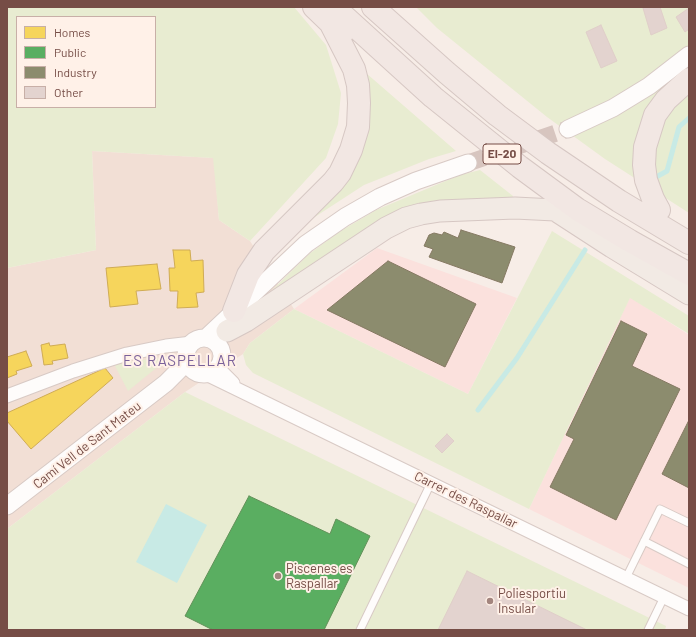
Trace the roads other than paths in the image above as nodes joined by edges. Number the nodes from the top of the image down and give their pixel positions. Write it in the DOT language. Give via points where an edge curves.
graph roads {
  1 [pos="314,7"];
  2 [pos="373,7"];
  3 [pos="332,16"];
  4 [pos="689,55"];
  5 [pos="689,79"];
  6 [pos="568,129"];
  7 [pos="548,153"];
  8 [pos="468,163"];
  9 [pos="555,210"];
  10 [pos="659,210"];
  11 [pos="689,227"];
  12 [pos="689,243"];
  13 [pos="689,274"];
  14 [pos="689,294"];
  15 [pos="252,295"];
  16 [pos="234,311"];
  17 [pos="227,331"];
  18 [pos="199,340"];
  19 [pos="206,364"];
  20 [pos="7,396"];
  21 [pos="431,483"];
  22 [pos="7,506"];
  23 [pos="689,523"];
  24 [pos="644,542"];
  25 [pos="689,564"];
  26 [pos="626,578"];
  27 [pos="664,597"];
  28 [pos="689,609"];
  29 [pos="360,630"];
  30 [pos="648,630"];
  1 -- 3 [label="highway"];
  2 -- 7 [label="highway, EI-20" via="497,115"];
  3 -- 9 [label="highway" via="409,94 469,145"];
  3 -- 13 [label="highway, EI-20" via="520,168 577,209"];
  3 -- 16 [label="highway" via="358,85 358,127 352,150 333,182 276,237 253,265"];
  4 -- 6 [label="street" via="649,86 613,108"];
  5 -- 10 [label="highway" via="666,100 655,115 645,147 646,180"];
  7 -- 10 [label="highway" via="588,166"];
  7 -- 12 [label="highway, EI-20" via="619,201"];
  8 -- 15 [label="street" via="416,181 380,197 345,217 306,244"];
  9 -- 14 [label="main road"];
  9 -- 17 [label="main road" via="447,210 406,218 364,241"];
  10 -- 11 [label="highway"];
  15 -- 16 [label="street"];
  15 -- 17 [label="street"];
  16 -- 18 [label="street" via="217,329"];
  17 -- 19 [label="street"];
  18 -- 19 [label="street" via="188,348"];
  18 -- 19 [label="street" via="216,342"];
  18 -- 20 [label="street" via="127,354"];
  19 -- 21 [label="street, Carrer des Raspallar" via="226,376 242,391"];
  19 -- 22 [label="street, Camí Vell de Sant Mateu" via="181,368 166,383"];
  21 -- 26 [label="street, Carrer des Raspallar"];
  21 -- 29 [label="lane"];
  23 -- 24 [label="lane" via="660,509"];
  24 -- 25 [label="lane"];
  24 -- 26 [label="lane"];
  26 -- 27 [label="street, Carrer des Raspallar"];
  27 -- 28 [label="street, Carrer des Raspallar"];
  27 -- 30 [label="lane"];
}
